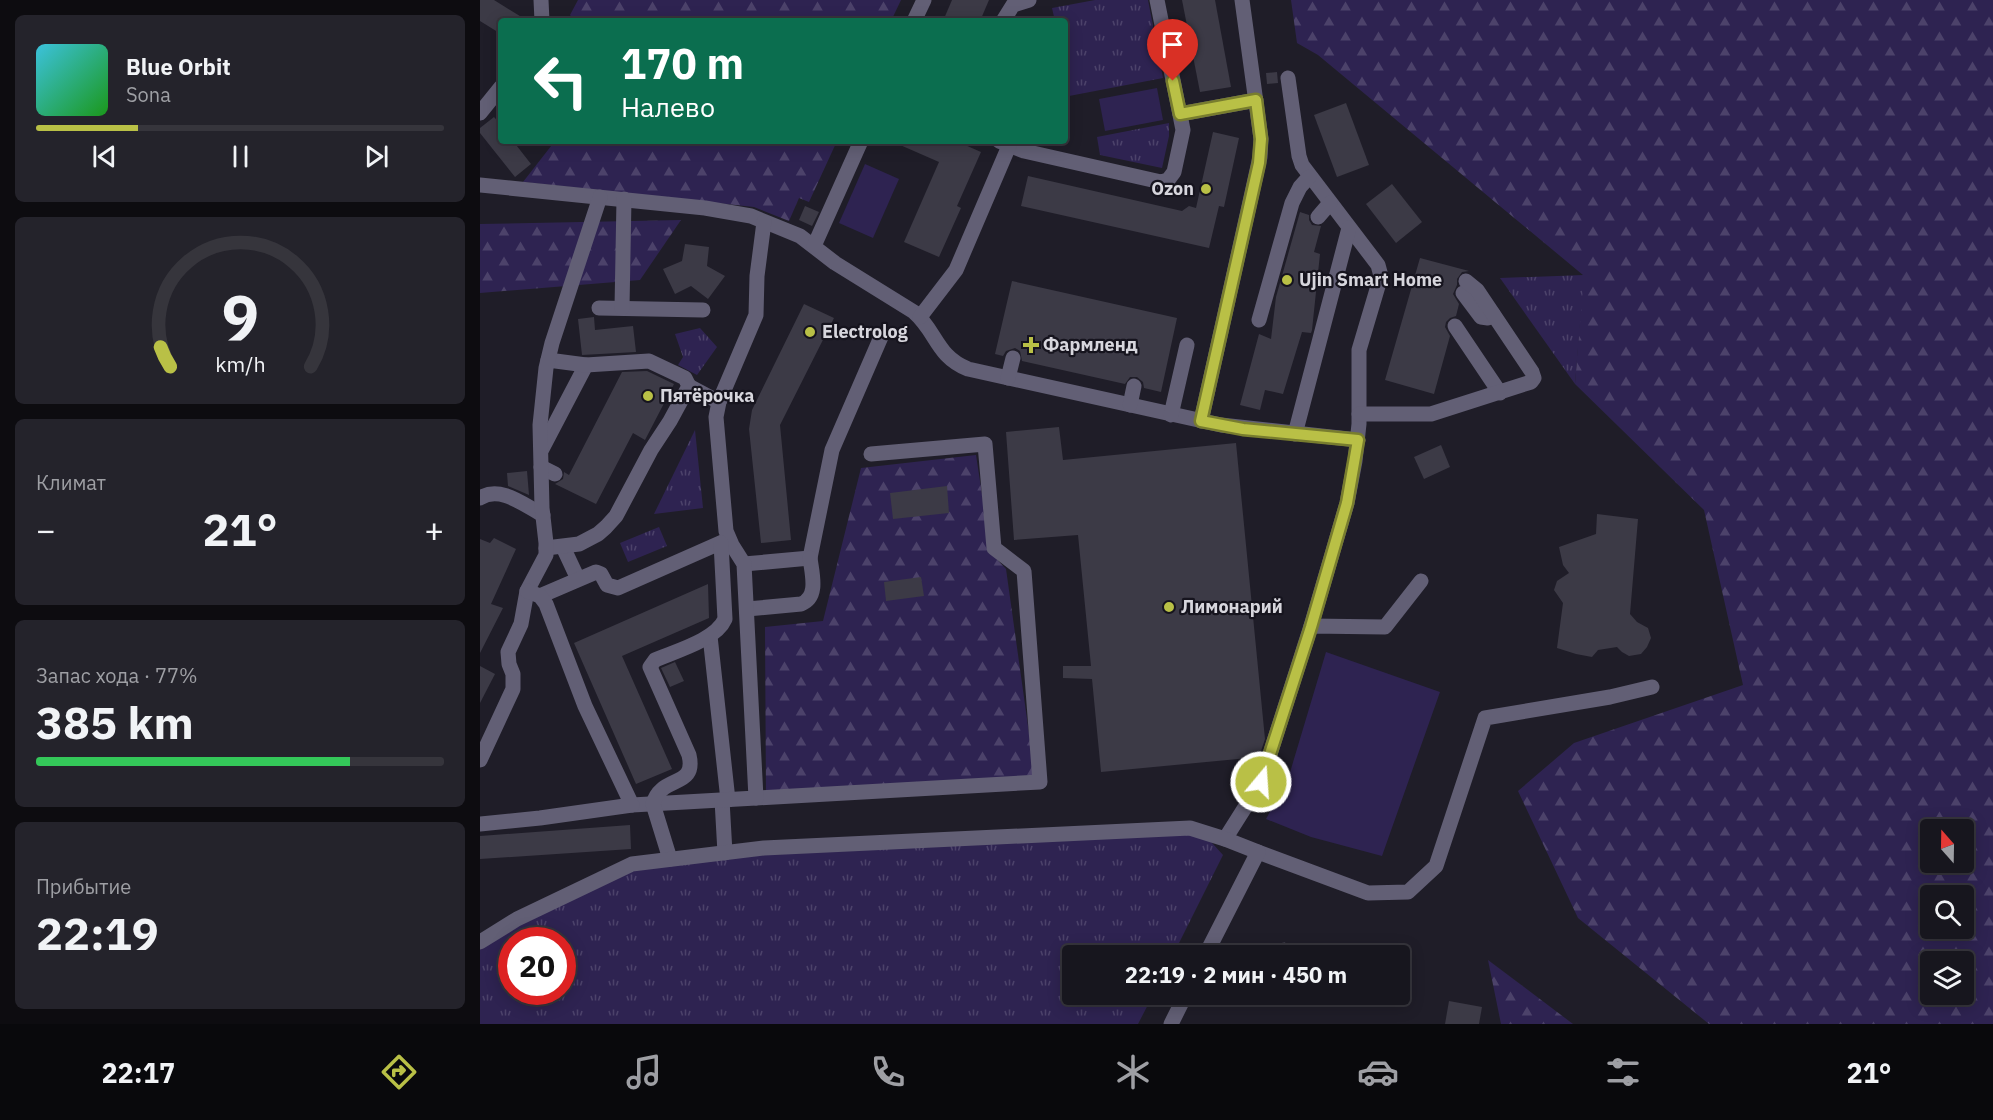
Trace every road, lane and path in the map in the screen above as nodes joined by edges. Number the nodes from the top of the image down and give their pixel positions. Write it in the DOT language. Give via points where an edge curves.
graph roads {
  1 [pos="541,0"];
  2 [pos="924,0"];
  3 [pos="1029,0"];
  4 [pos="1157,0"];
  5 [pos="1242,0"];
  6 [pos="542,18"];
  7 [pos="915,18"];
  8 [pos="1005,18"];
  9 [pos="1288,78"];
  10 [pos="498,91"];
  11 [pos="1256,100"];
  12 [pos="480,113"];
  13 [pos="1180,114"];
  14 [pos="860,144"];
  15 [pos="1004,144"];
  16 [pos="1006,144"];
  17 [pos="1309,177"];
  18 [pos="480,185"];
  19 [pos="600,197"];
  20 [pos="624,200"];
  21 [pos="1330,203"];
  22 [pos="1318,217"];
  23 [pos="764,222"];
  24 [pos="1349,228"];
  25 [pos="814,246"];
  26 [pos="1464,287"];
  27 [pos="599,308"];
  28 [pos="622,308"];
  29 [pos="703,310"];
  30 [pos="920,317"];
  31 [pos="1259,320"];
  32 [pos="1455,326"];
  33 [pos="881,337"];
  34 [pos="1186,345"];
  35 [pos="1013,358"];
  36 [pos="548,360"];
  37 [pos="586,365"];
  38 [pos="1008,378"];
  39 [pos="689,386"];
  40 [pos="1134,386"];
  41 [pos="1500,393"];
  42 [pos="719,402"];
  43 [pos="1130,405"];
  44 [pos="1359,414"];
  45 [pos="1171,415"];
  46 [pos="1201,421"];
  47 [pos="1295,434"];
  48 [pos="1358,440"];
  49 [pos="871,454"];
  50 [pos="546,464"];
  51 [pos="480,498"];
  52 [pos="543,515"];
  53 [pos="725,541"];
  54 [pos="563,547"];
  55 [pos="546,548"];
  56 [pos="810,558"];
  57 [pos="744,564"];
  58 [pos="578,579"];
  59 [pos="1421,581"];
  60 [pos="534,594"];
  61 [pos="747,609"];
  62 [pos="1311,627"];
  63 [pos="710,636"];
  64 [pos="1652,687"];
  65 [pos="480,760"];
  66 [pos="756,798"];
  67 [pos="725,800"];
  68 [pos="653,804"];
  69 [pos="632,805"];
  70 [pos="480,824"];
  71 [pos="1225,839"];
  72 [pos="1258,852"];
  73 [pos="725,853"];
  74 [pos="670,859"];
  75 [pos="480,942"];
  76 [pos="1211,945"];
  77 [pos="1180,1005"];
  78 [pos="1171,1024"];
  1 -- 6 [label="street"];
  2 -- 7 [label="street"];
  3 -- 8 [label="street" via="1013,5"];
  4 -- 13 [label="street"];
  5 -- 11 [label="street"];
  9 -- 17 [label="street" via="1299,156"];
  10 -- 12 [label="street"];
  11 -- 13 [label="street"];
  11 -- 46 [label="street" via="1261,139 1259,163"];
  13 -- 16 [label="street" via="1183,133 1174,172 1164,182"];
  14 -- 25 [label="street"];
  15 -- 30 [label="street" via="956,270"];
  17 -- 21 [label="street"];
  17 -- 31 [label="street" via="1292,203"];
  18 -- 19 [label="street"];
  19 -- 20 [label="street"];
  19 -- 36 [label="street"];
  20 -- 23 [label="street" via="723,210"];
  20 -- 28 [label="street"];
  21 -- 22 [label="street"];
  21 -- 24 [label="street"];
  23 -- 25 [label="street" via="796,234"];
  23 -- 42 [label="street" via="756,315"];
  24 -- 44 [label="street" via="1378,265 1381,276 1359,350"];
  24 -- 47 [label="street"];
  25 -- 30 [label="street"];
  26 -- 41 [label="street" via="1481,317 1493,314 1533,375 1528,384"];
  27 -- 28 [label="street"];
  28 -- 29 [label="street"];
  30 -- 38 [label="street" via="952,361 968,369"];
  32 -- 41 [label="street"];
  33 -- 56 [label="street" via="832,450"];
  34 -- 45 [label="street"];
  35 -- 38 [label="street"];
  36 -- 37 [label="street"];
  36 -- 50 [label="street" via="540,418"];
  37 -- 39 [label="street" via="649,361 685,378"];
  37 -- 50 [label="street"];
  38 -- 43 [label="street"];
  39 -- 42 [label="street"];
  39 -- 54 [label="street" via="616,516 590,539"];
  40 -- 43 [label="street"];
  41 -- 44 [label="street" via="1431,414"];
  42 -- 53 [label="street" via="716,426"];
  43 -- 45 [label="street"];
  44 -- 48 [label="street"];
  45 -- 46 [label="street"];
  46 -- 47 [label="street"];
  47 -- 48 [label="street"];
  48 -- 62 [label="street" via="1347,503"];
  49 -- 66 [label="street" via="985,444 994,548 1024,571 1040,782"];
  50 -- 52 [label="street"];
  51 -- 52 [label="street" via="501,493"];
  52 -- 55 [label="street"];
  53 -- 57 [label="street"];
  53 -- 58 [label="street" via="618,588 607,585 599,572"];
  53 -- 63 [label="street" via="725,619"];
  54 -- 55 [label="street"];
  54 -- 58 [label="street"];
  55 -- 60 [label="street"];
  56 -- 57 [label="street"];
  56 -- 61 [label="street" via="813,590 808,602"];
  57 -- 61 [label="street"];
  58 -- 60 [label="street"];
  59 -- 62 [label="street" via="1384,627"];
  60 -- 65 [label="street" via="508,652 513,689"];
  60 -- 69 [label="street" via="546,604 585,706"];
  61 -- 66 [label="street"];
  62 -- 71 [label="street" via="1261,782"];
  63 -- 67 [label="street"];
  63 -- 68 [label="street" via="651,663 651,672 691,764 685,777 660,790"];
  64 -- 72 [label="street" via="1610,698 1485,718 1436,866 1408,892 1368,893"];
  66 -- 67 [label="street"];
  67 -- 68 [label="street"];
  67 -- 73 [label="street"];
  68 -- 69 [label="street"];
  68 -- 74 [label="street"];
  69 -- 70 [label="street"];
  71 -- 72 [label="street"];
  71 -- 73 [label="street" via="1190,828"];
  72 -- 76 [label="street"];
  73 -- 74 [label="street"];
  74 -- 75 [label="street" via="632,864 517,919"];
  77 -- 78 [label="street"];
}
